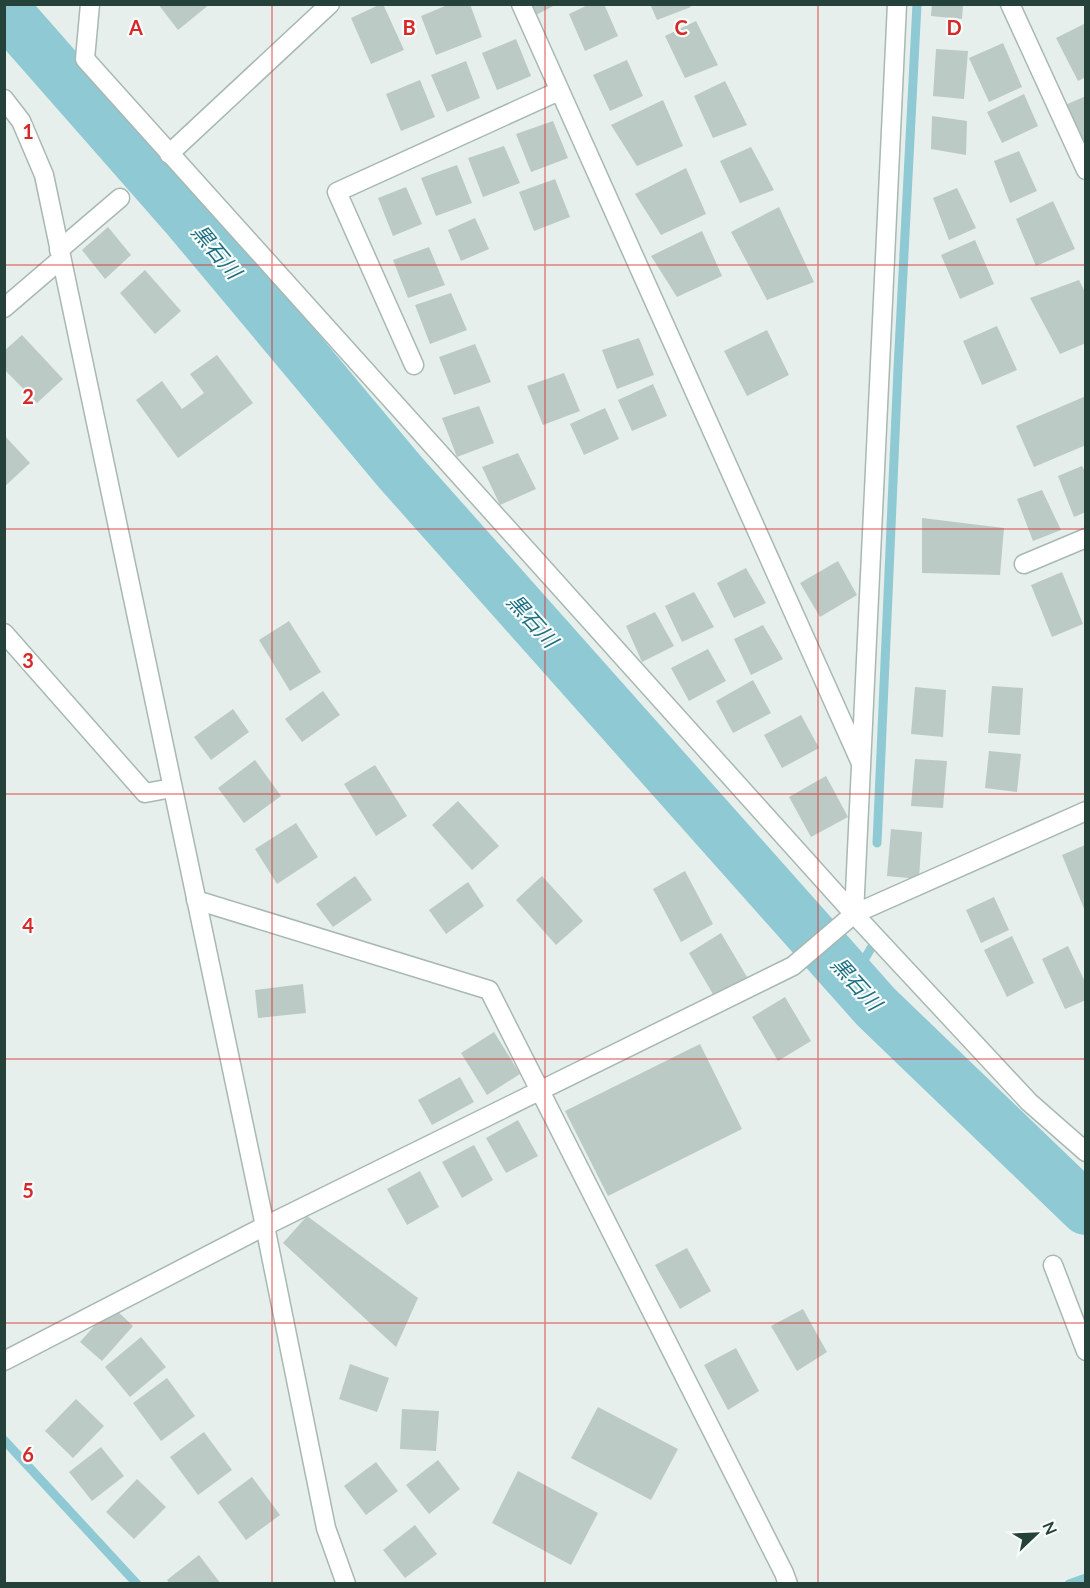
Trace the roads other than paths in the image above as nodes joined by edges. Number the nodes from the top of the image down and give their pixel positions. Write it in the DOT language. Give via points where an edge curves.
graph roads {
  1 [pos="90,4"];
  2 [pos="330,4"];
  3 [pos="520,4"];
  4 [pos="897,4"];
  5 [pos="1010,4"];
  6 [pos="559,91"];
  7 [pos="4,99"];
  8 [pos="169,154"];
  9 [pos="1086,170"];
  10 [pos="120,198"];
  11 [pos="60,255"];
  12 [pos="4,308"];
  13 [pos="414,365"];
  14 [pos="1086,538"];
  15 [pos="1024,564"];
  16 [pos="4,633"];
  17 [pos="861,765"];
  18 [pos="172,788"];
  19 [pos="1086,811"];
  20 [pos="196,900"];
  21 [pos="854,914"];
  22 [pos="539,1090"];
  23 [pos="1086,1152"];
  24 [pos="265,1226"];
  25 [pos="1053,1265"];
  26 [pos="1086,1351"];
  27 [pos="4,1361"];
  28 [pos="346,1584"];
  29 [pos="788,1584"];
  1 -- 8 [label="street" via="85,59"];
  2 -- 8 [label="street"];
  3 -- 6 [label="street"];
  4 -- 17 [label="street"];
  5 -- 9 [label="street"];
  6 -- 13 [label="street" via="337,192"];
  6 -- 17 [label="street"];
  7 -- 11 [label="street" via="21,121 44,175"];
  8 -- 21 [label="street"];
  10 -- 11 [label="street"];
  11 -- 12 [label="street"];
  11 -- 18 [label="street"];
  14 -- 15 [label="street"];
  16 -- 18 [label="street" via="145,793"];
  17 -- 21 [label="street"];
  18 -- 20 [label="street"];
  19 -- 21 [label="street"];
  20 -- 22 [label="street" via="489,990"];
  20 -- 24 [label="street"];
  21 -- 22 [label="street" via="793,966"];
  21 -- 23 [label="street" via="1029,1102"];
  22 -- 24 [label="street"];
  22 -- 29 [label="street"];
  24 -- 27 [label="street"];
  24 -- 28 [label="street" via="326,1528"];
  25 -- 26 [label="street"];
}
